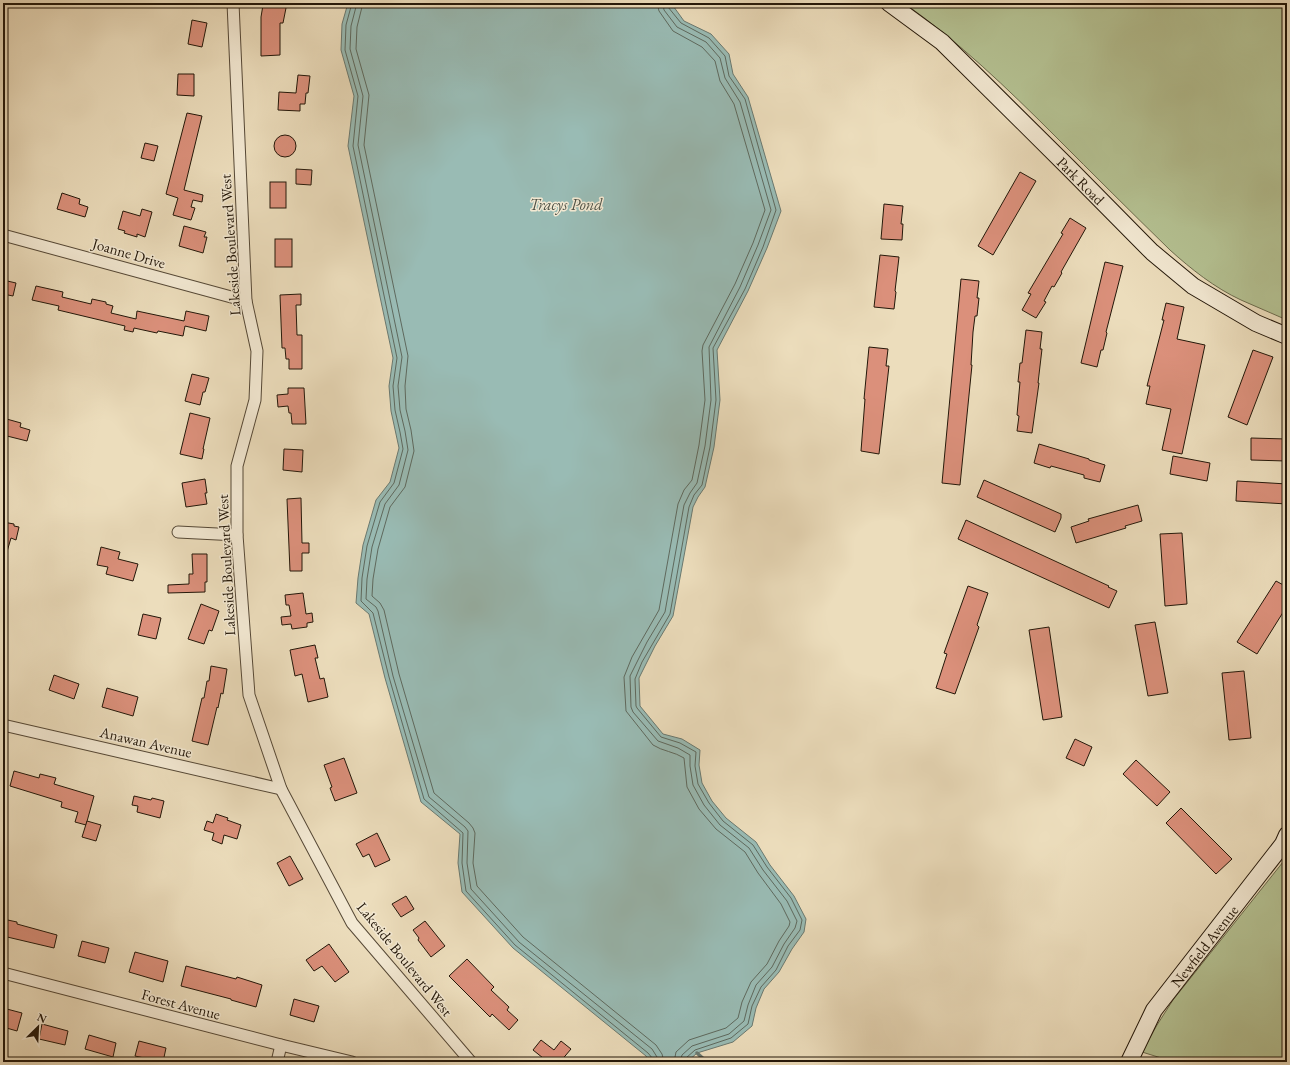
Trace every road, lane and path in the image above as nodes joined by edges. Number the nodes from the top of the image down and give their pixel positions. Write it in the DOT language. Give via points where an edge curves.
graph roads {
  1 [pos="233,3"];
  2 [pos="889,3"];
  3 [pos="3,235"];
  4 [pos="246,301"];
  5 [pos="1287,336"];
  6 [pos="178,532"];
  7 [pos="236,535"];
  8 [pos="3,725"];
  9 [pos="281,790"];
  10 [pos="1287,835"];
  11 [pos="3,973"];
  12 [pos="281,1045"];
  13 [pos="277,1062"];
  14 [pos="352,1062"];
  15 [pos="472,1062"];
  16 [pos="1130,1062"];
  1 -- 4 [label="street, Lakeside Boulevard West"];
  2 -- 5 [label="main road, Park Road" via="942,42 1152,252 1193,286 1256,323"];
  3 -- 4 [label="street, Joanne Drive"];
  4 -- 7 [label="street, Lakeside Boulevard West" via="257,351 255,400 237,466"];
  6 -- 7 [label="street"];
  7 -- 9 [label="street, Lakeside Boulevard West" via="249,695"];
  8 -- 9 [label="street, Anawan Avenue"];
  9 -- 15 [label="street, Lakeside Boulevard West" via="352,923"];
  10 -- 16 [label="main road, Newfield Avenue" via="1283,844 1154,1010"];
  11 -- 12 [label="street, Forest Avenue"];
  12 -- 13 [label="street"];
  12 -- 14 [label="street, Forest Avenue"];
}
